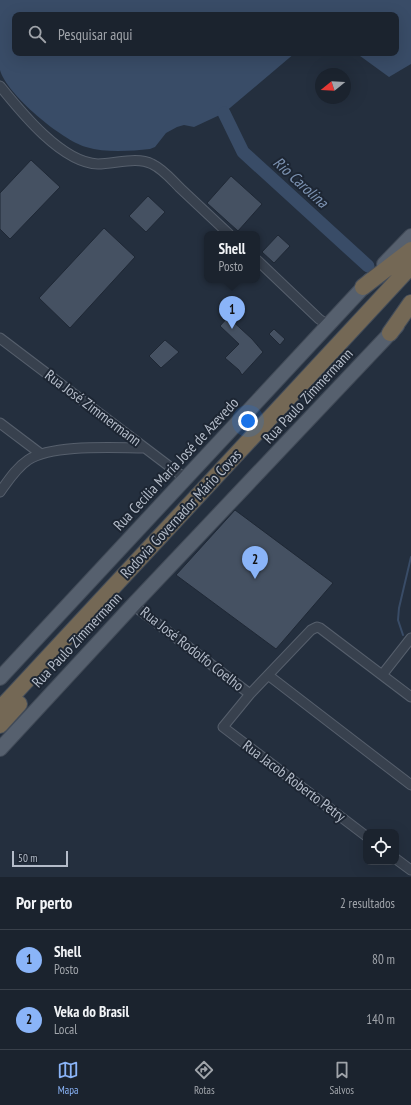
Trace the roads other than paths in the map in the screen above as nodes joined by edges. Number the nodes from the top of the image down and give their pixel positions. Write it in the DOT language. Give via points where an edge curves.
graph roads {
  1 [pos="0,86"];
  2 [pos="226,231"];
  3 [pos="411,236"];
  4 [pos="411,250"];
  5 [pos="260,263"];
  6 [pos="411,266"];
  7 [pos="411,282"];
  8 [pos="363,287"];
  9 [pos="411,303"];
  10 [pos="411,311"];
  11 [pos="328,325"];
  12 [pos="390,333"];
  13 [pos="0,338"];
  14 [pos="0,423"];
  15 [pos="144,448"];
  16 [pos="41,454"];
  17 [pos="186,479"];
  18 [pos="0,492"];
  19 [pos="134,604"];
  20 [pos="411,638"];
  21 [pos="268,675"];
  22 [pos="382,675"];
  23 [pos="0,678"];
  24 [pos="250,694"];
  25 [pos="411,697"];
  26 [pos="0,709"];
  27 [pos="0,725"];
  28 [pos="0,749"];
  29 [pos="411,785"];
  30 [pos="363,834"];
  31 [pos="399,861"];
  32 [pos="411,870"];
  1 -- 2 [label="street" via="32,124 52,142 78,159 90,163 139,160 152,164"];
  3 -- 8 [label="main road, Rua Cecília Maria José de Azevedo"];
  4 -- 8 [label="highway"];
  5 -- 11 [label="street"];
  6 -- 26 [label="highway, Rodovia Governador Mário Covas"];
  7 -- 27 [label="highway, Rodovia Governador Mário Covas"];
  8 -- 11 [label="main road, Rua Cecília Maria José de Azevedo"];
  9 -- 12 [label="highway"];
  10 -- 12 [label="main road, Rua Paulo Zimmermann"];
  11 -- 17 [label="main road, Rua Cecília Maria José de Azevedo"];
  12 -- 19 [label="main road, Rua Paulo Zimmermann"];
  13 -- 15 [label="street, Rua José Zimmermann"];
  14 -- 16 [label="street"];
  15 -- 16 [label="street" via="74,449"];
  15 -- 17 [label="street, Rua José Zimmermann"];
  16 -- 18 [label="street" via="23,464"];
  17 -- 23 [label="main road, Rua Cecília Maria José de Azevedo"];
  19 -- 24 [label="street, Rua José Rodolfo Coelho"];
  19 -- 28 [label="main road, Rua Paulo Zimmermann"];
  20 -- 22 [label="street"];
  21 -- 22 [label="street" via="311,630 317,627"];
  21 -- 24 [label="street"];
  21 -- 29 [label="street"];
  22 -- 25 [label="street"];
  24 -- 30 [label="street, Rua Jacob Roberto Petry" via="223,726"];
  31 -- 32 [label="street"];
}
